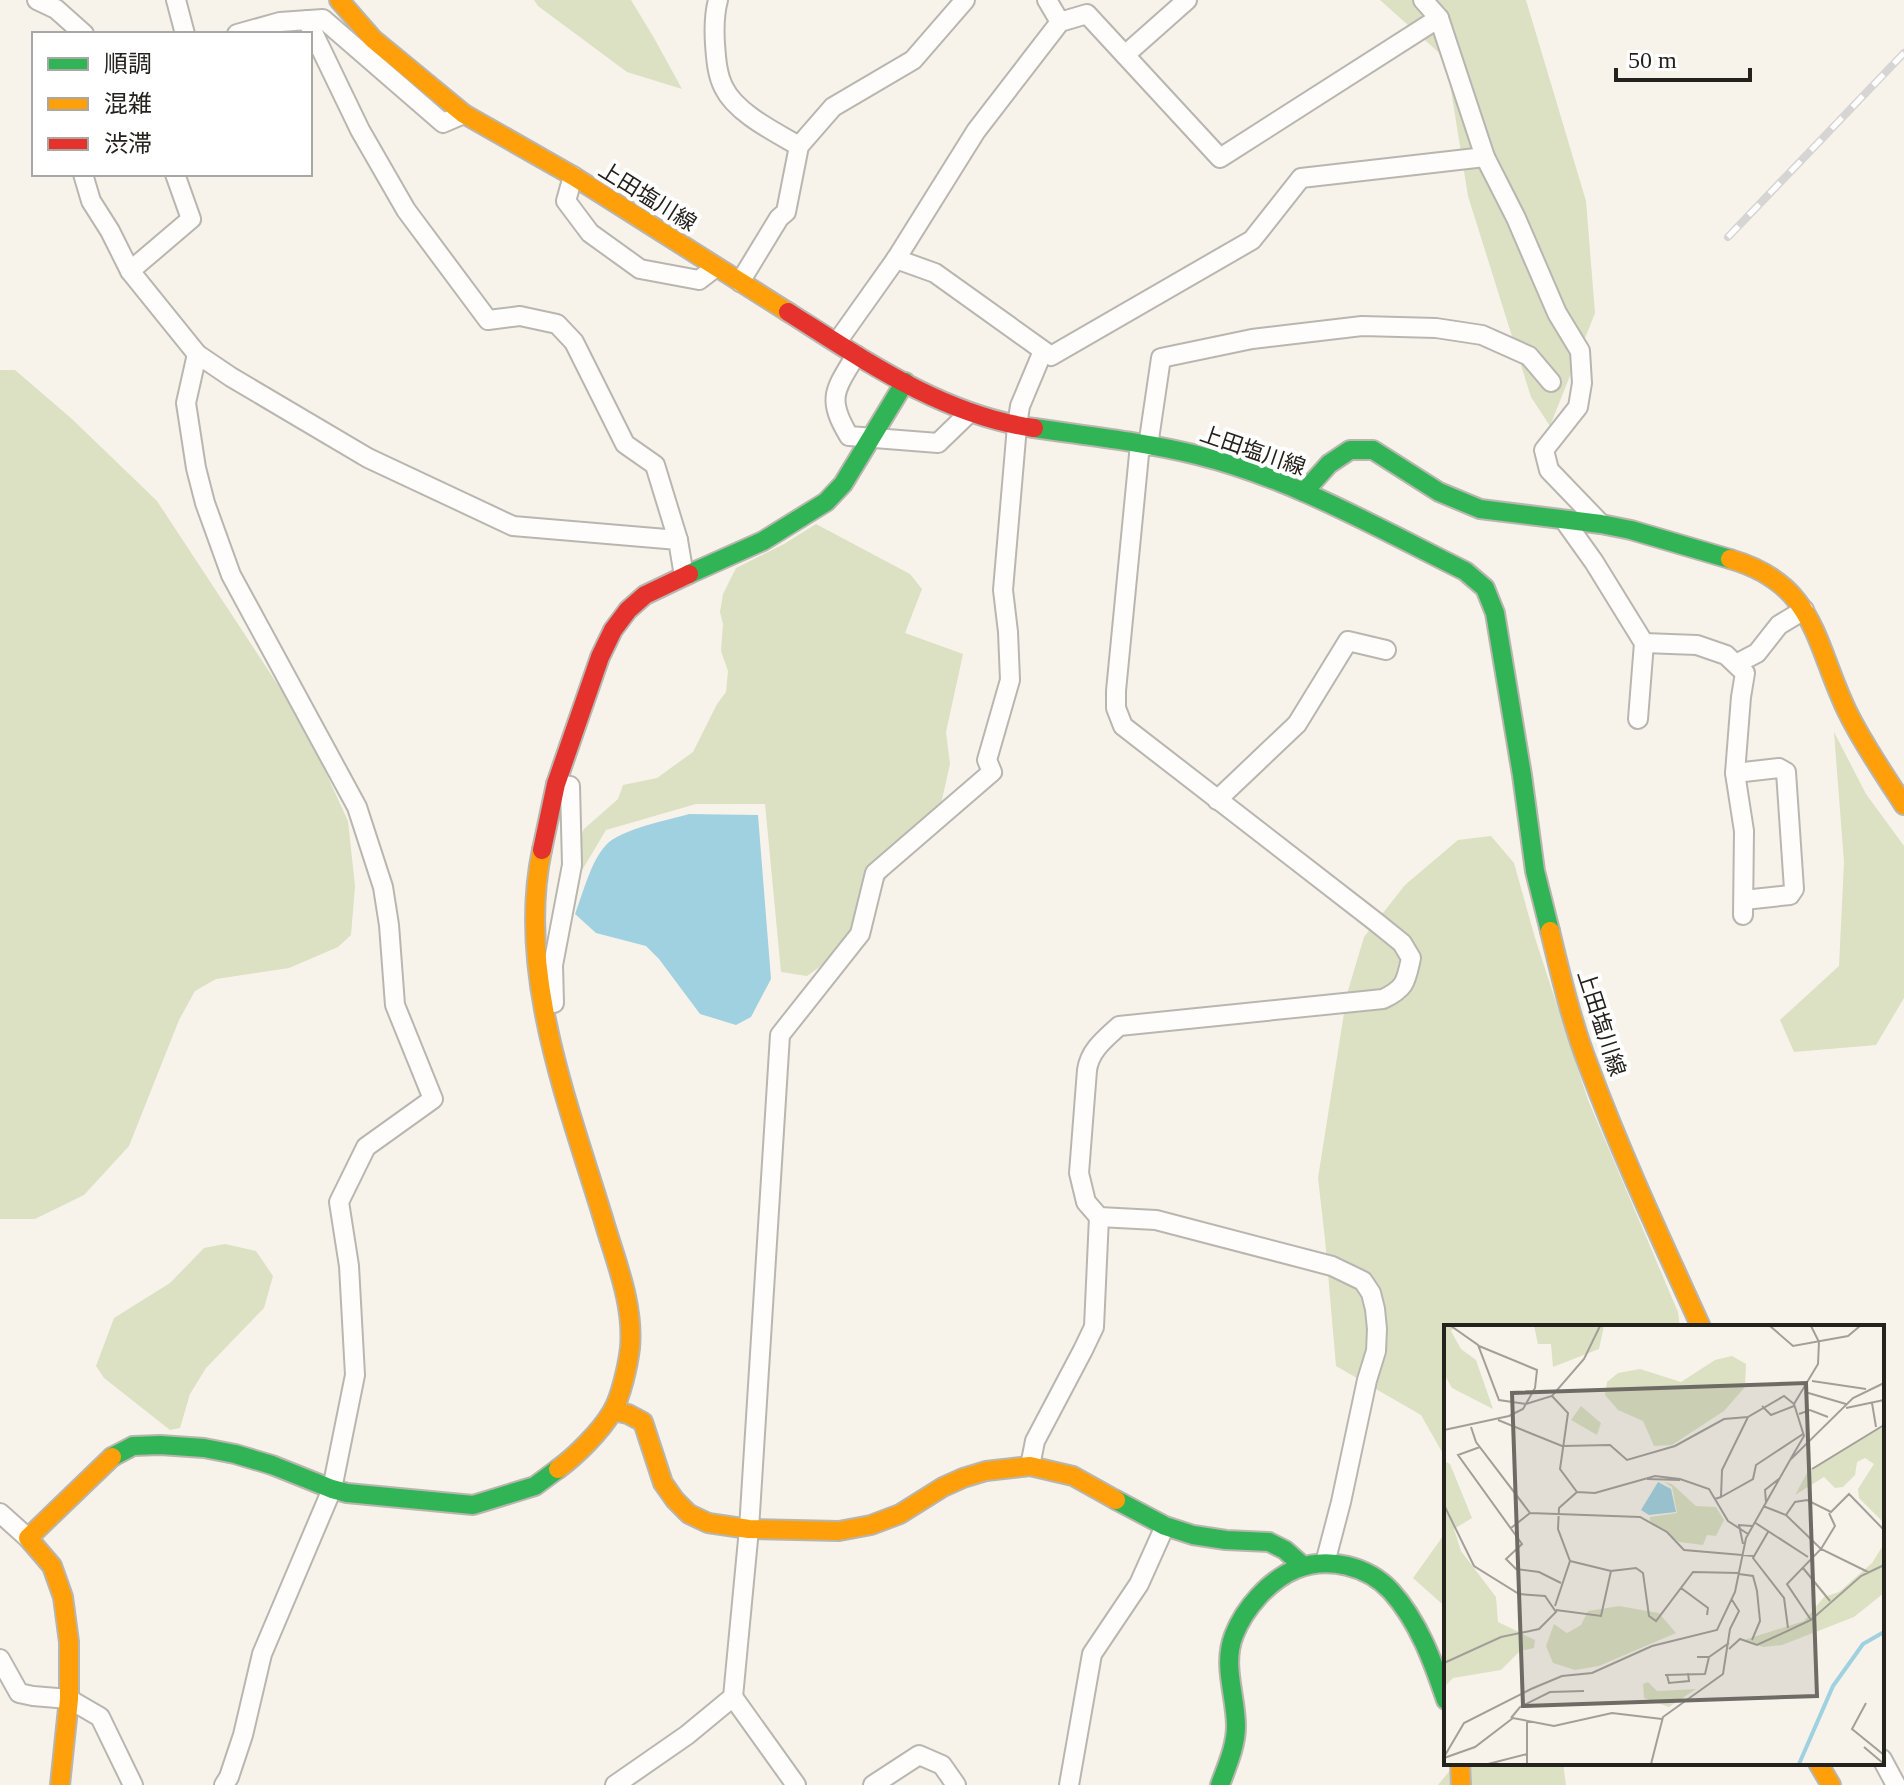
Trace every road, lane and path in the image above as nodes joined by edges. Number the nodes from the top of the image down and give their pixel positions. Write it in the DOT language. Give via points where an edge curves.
graph roads {
  1 [pos="37,0"];
  2 [pos="176,0"];
  3 [pos="339,0"];
  4 [pos="718,0"];
  5 [pos="965,0"];
  6 [pos="1047,0"];
  7 [pos="1187,0"];
  8 [pos="1423,0"];
  9 [pos="58,4"];
  10 [pos="1439,18"];
  11 [pos="307,20"];
  12 [pos="1060,22"];
  13 [pos="82,32"];
  14 [pos="184,32"];
  15 [pos="244,32"];
  16 [pos="1125,55"];
  17 [pos="464,114"];
  18 [pos="799,146"];
  19 [pos="1485,157"];
  20 [pos="84,176"];
  21 [pos="176,176"];
  22 [pos="573,176"];
  23 [pos="896,259"];
  24 [pos="716,267"];
  25 [pos="130,271"];
  26 [pos="740,282"];
  27 [pos="837,342"];
  28 [pos="1043,351"];
  29 [pos="197,354"];
  30 [pos="856,355"];
  31 [pos="905,382"];
  32 [pos="1551,382"];
  33 [pos="969,413"];
  34 [pos="1017,426"];
  35 [pos="871,437"];
  36 [pos="1144,445"];
  37 [pos="1304,492"];
  38 [pos="1564,520"];
  39 [pos="1601,524"];
  40 [pos="678,540"];
  41 [pos="684,576"];
  42 [pos="1804,610"];
  43 [pos="1644,643"];
  44 [pos="1386,650"];
  45 [pos="1736,664"];
  46 [pos="1638,719"];
  47 [pos="1735,773"];
  48 [pos="556,784"];
  49 [pos="1217,800"];
  50 [pos="1904,805"];
  51 [pos="545,1014"];
  52 [pos="1099,1217"];
  53 [pos="1700,1325"];
  54 [pos="613,1411"];
  55 [pos="1030,1466"];
  56 [pos="332,1489"];
  57 [pos="0,1513"];
  58 [pos="1165,1526"];
  59 [pos="749,1529"];
  60 [pos="28,1538"];
  61 [pos="1325,1563"];
  62 [pos="1303,1566"];
  63 [pos="0,1659"];
  64 [pos="1444,1694"];
  65 [pos="733,1697"];
  66 [pos="69,1699"];
  67 [pos="1884,1763"];
  68 [pos="1460,1765"];
  69 [pos="1819,1765"];
  70 [pos="60,1785"];
  71 [pos="133,1785"];
  72 [pos="224,1785"];
  73 [pos="615,1785"];
  74 [pos="796,1785"];
  75 [pos="873,1785"];
  76 [pos="956,1785"];
  77 [pos="1069,1785"];
  78 [pos="1220,1785"];
  79 [pos="1461,1785"];
  80 [pos="1831,1785"];
  81 [pos="1896,1785"];
  1 -- 9 [label="street"];
  2 -- 14 [label="street"];
  3 -- 17 [label="street, 上田塩川線" via="373,39"];
  4 -- 18 [label="street" via="716,61 724,88 756,120"];
  5 -- 18 [label="street" via="913,60 833,107"];
  6 -- 12 [label="street"];
  7 -- 16 [label="street"];
  8 -- 10 [label="street"];
  9 -- 13 [label="street"];
  10 -- 16 [label="street" via="1220,158"];
  10 -- 19 [label="street"];
  11 -- 15 [label="street"];
  11 -- 17 [label="street" via="323,19 443,123"];
  11 -- 40 [label="street" via="406,210 488,320 520,316 557,324 574,342 625,444 655,465"];
  12 -- 16 [label="street" via="1087,14"];
  12 -- 23 [label="street" via="976,131"];
  17 -- 22 [label="street, 上田塩川線"];
  18 -- 26 [label="street" via="786,212"];
  19 -- 28 [label="street" via="1301,178 1252,240 1051,356"];
  19 -- 39 [label="street" via="1580,351 1578,407 1544,450 1549,470"];
  20 -- 25 [label="street" via="91,201"];
  21 -- 25 [label="street" via="191,219"];
  22 -- 24 [label="street, 上田塩川線"];
  22 -- 24 [label="street" via="566,201 590,233 640,269 699,280"];
  23 -- 27 [label="street"];
  23 -- 28 [label="street" via="935,273"];
  24 -- 26 [label="street, 上田塩川線"];
  25 -- 29 [label="street"];
  26 -- 27 [label="street, 上田塩川線"];
  27 -- 30 [label="street, 上田塩川線"];
  28 -- 34 [label="street"];
  29 -- 40 [label="street" via="368,458 513,526"];
  29 -- 56 [label="street" via="186,403 205,503 231,575 357,807 383,887 395,1005 433,1099 366,1147 339,1202 349,1266 355,1375"];
  30 -- 31 [label="street, 上田塩川線"];
  30 -- 35 [label="street" via="836,389 836,415 849,436"];
  31 -- 33 [label="street, 上田塩川線"];
  31 -- 35 [label="street"];
  32 -- 36 [label="street" via="1529,356 1482,335 1436,328 1362,326 1252,339 1161,358"];
  33 -- 34 [label="street, 上田塩川線"];
  33 -- 35 [label="street" via="938,443"];
  34 -- 36 [label="street, 上田塩川線"];
  34 -- 59 [label="street" via="1003,590 1010,680 987,760 992,772 875,873 860,934 780,1035"];
  35 -- 41 [label="street" via="826,502 763,541"];
  36 -- 37 [label="street, 上田塩川線" via="1197,455"];
  36 -- 49 [label="street" via="1116,708 1123,726"];
  37 -- 38 [label="street" via="1350,450 1373,450 1439,492 1480,509"];
  37 -- 53 [label="street, 上田塩川線" via="1465,571 1485,588 1501,646 1535,871 1564,989 1639,1192"];
  38 -- 39 [label="street"];
  38 -- 43 [label="street"];
  39 -- 42 [label="street" via="1750,565 1778,581"];
  40 -- 41 [label="street"];
  41 -- 48 [label="street" via="645,595 613,630"];
  42 -- 45 [label="street" via="1779,625 1757,653"];
  42 -- 50 [label="street" via="1851,718"];
  43 -- 45 [label="street" via="1697,645"];
  43 -- 46 [label="street"];
  44 -- 49 [label="street" via="1348,641 1297,724"];
  45 -- 47 [label="street" via="1745,673"];
  47 -- 47 [label="street" via="1779,768 1786,772 1794,889 1790,895 1744,908 1744,831"];
  48 -- 51 [label="street" via="540,859 534,931"];
  48 -- 51 [label="street" via="570,786 572,865 553,965 554,1010"];
  49 -- 52 [label="street" via="1402,943 1411,958 1406,979 1398,992 1383,999 1119,1026 1096,1048 1087,1070 1079,1173 1086,1202"];
  51 -- 54 [label="street" via="627,1298 630,1345"];
  52 -- 55 [label="street" via="1094,1327 1035,1441"];
  52 -- 61 [label="street" via="1156,1220 1332,1266 1363,1281 1371,1293 1376,1351"];
  54 -- 56 [label="street" via="566,1463 535,1486 473,1505"];
  54 -- 59 [label="street" via="643,1422 663,1483 689,1514 708,1523"];
  55 -- 58 [label="street" via="1073,1476"];
  55 -- 59 [label="street" via="963,1478 871,1525 839,1531"];
  56 -- 60 [label="street" via="235,1454 133,1446 112,1457"];
  56 -- 72 [label="street" via="262,1654 243,1735"];
  57 -- 60 [label="street"];
  58 -- 62 [label="street" via="1193,1535 1269,1542"];
  58 -- 77 [label="street" via="1139,1584 1092,1654"];
  59 -- 65 [label="street"];
  60 -- 66 [label="street" via="52,1566 63,1597"];
  61 -- 62 [label="street"];
  61 -- 64 [label="street" via="1360,1567 1404,1605"];
  62 -- 78 [label="street" via="1286,1573 1252,1604 1231,1642 1236,1727"];
  63 -- 66 [label="street" via="19,1693"];
  65 -- 73 [label="street"];
  65 -- 74 [label="street"];
  66 -- 70 [label="street"];
  66 -- 71 [label="street" via="100,1717"];
  67 -- 81 [label="street"];
  68 -- 79 [label="street"];
  69 -- 80 [label="street"];
  75 -- 76 [label="street" via="919,1755 942,1765"];
}
